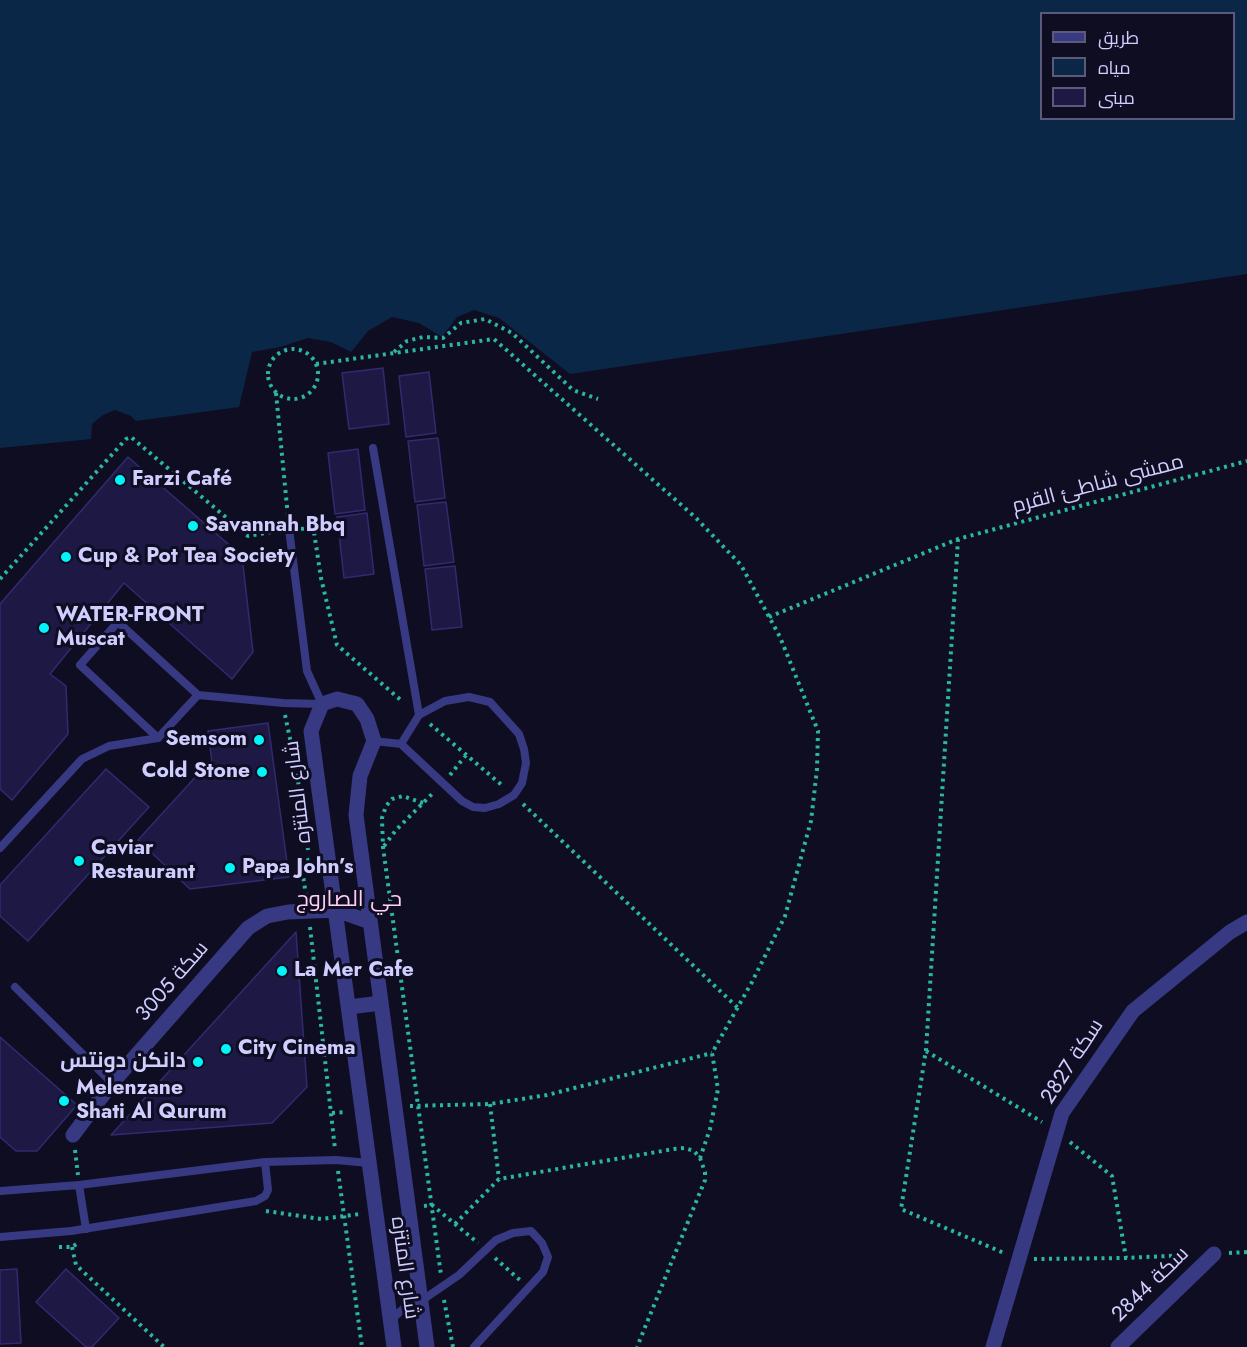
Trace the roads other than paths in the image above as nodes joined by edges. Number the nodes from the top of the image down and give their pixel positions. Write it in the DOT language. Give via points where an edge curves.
graph roads {
  1 [pos="373,448"];
  2 [pos="289,530"];
  3 [pos="198,695"];
  4 [pos="321,704"];
  5 [pos="419,715"];
  6 [pos="158,738"];
  7 [pos="374,741"];
  8 [pos="401,744"];
  9 [pos="0,848"];
  10 [pos="336,910"];
  11 [pos="370,922"];
  12 [pos="1247,922"];
  13 [pos="15,987"];
  14 [pos="381,1003"];
  15 [pos="349,1007"];
  16 [pos="112,1083"];
  17 [pos="73,1135"];
  18 [pos="265,1162"];
  19 [pos="369,1163"];
  20 [pos="79,1185"];
  21 [pos="0,1191"];
  22 [pos="86,1229"];
  23 [pos="0,1237"];
  24 [pos="1214,1254"];
  25 [pos="421,1301"];
  26 [pos="390,1321"];
  27 [pos="394,1347"];
  28 [pos="427,1347"];
  29 [pos="474,1347"];
  30 [pos="993,1347"];
  31 [pos="1118,1347"];
  1 -- 5 [label="lane"];
  2 -- 4 [label="lane" via="307,672"];
  3 -- 4 [label="lane"];
  3 -- 6 [label="lane"];
  3 -- 6 [label="lane" via="118,622 80,665"];
  4 -- 7 [label="street" via="337,699 357,704"];
  4 -- 10 [label="street, شارع المنتزه" via="311,731"];
  5 -- 8 [label="lane"];
  5 -- 8 [label="lane" via="445,701 469,697 490,702 519,734 526,763 522,783 514,795 499,804 474,807 462,801"];
  6 -- 9 [label="lane" via="109,746 82,759"];
  7 -- 8 [label="lane"];
  7 -- 11 [label="street, شارع المنتزه" via="360,776 356,815"];
  10 -- 11 [label="street"];
  10 -- 15 [label="street, شارع المنتزه"];
  10 -- 16 [label="street, سكة 3005" via="267,916 248,928"];
  11 -- 14 [label="street, شارع المنتزه"];
  12 -- 30 [label="street, سكة 2827" via="1133,1011 1062,1113"];
  13 -- 16 [label="lane"];
  14 -- 15 [label="street"];
  14 -- 25 [label="street, شارع المنتزه"];
  15 -- 19 [label="street, شارع المنتزه"];
  16 -- 17 [label="street, سكة 3005"];
  18 -- 19 [label="lane"];
  18 -- 20 [label="lane"];
  18 -- 22 [label="lane" via="268,1190 256,1201"];
  19 -- 26 [label="street, شارع المنتزه"];
  20 -- 21 [label="lane"];
  20 -- 22 [label="lane"];
  22 -- 23 [label="lane"];
  24 -- 31 [label="street, سكة 2844"];
  25 -- 26 [label="lane"];
  25 -- 28 [label="street, شارع المنتزه"];
  25 -- 29 [label="lane" via="459,1275 496,1240 531,1231 548,1257 543,1272"];
  26 -- 27 [label="street, شارع المنتزه"];
}
